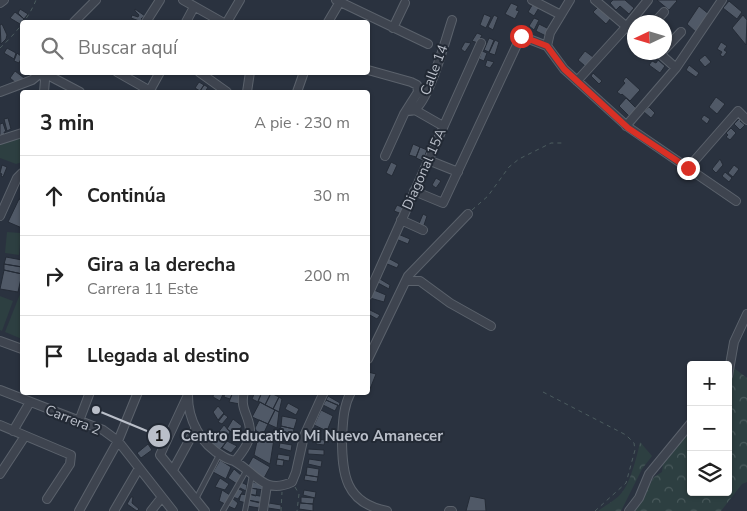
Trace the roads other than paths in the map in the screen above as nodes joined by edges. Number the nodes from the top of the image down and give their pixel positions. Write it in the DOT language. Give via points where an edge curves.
graph roads {
  1 [pos="4,0"];
  2 [pos="96,0"];
  3 [pos="160,0"];
  4 [pos="183,0"];
  5 [pos="240,0"];
  6 [pos="532,0"];
  7 [pos="570,0"];
  8 [pos="595,0"];
  9 [pos="648,0"];
  10 [pos="722,0"];
  11 [pos="339,1"];
  12 [pos="0,2"];
  13 [pos="404,3"];
  14 [pos="194,7"];
  15 [pos="664,12"];
  16 [pos="561,15"];
  17 [pos="636,15"];
  18 [pos="661,15"];
  19 [pos="76,20"];
  20 [pos="147,20"];
  21 [pos="187,20"];
  22 [pos="218,20"];
  23 [pos="228,20"];
  24 [pos="329,20"];
  25 [pos="452,20"];
  26 [pos="627,26"];
  27 [pos="392,28"];
  28 [pos="681,32"];
  29 [pos="672,41"];
  30 [pos="481,43"];
  31 [pos="428,44"];
  32 [pos="547,46"];
  33 [pos="668,60"];
  34 [pos="676,68"];
  35 [pos="370,71"];
  36 [pos="38,75"];
  37 [pos="43,75"];
  38 [pos="48,75"];
  39 [pos="122,75"];
  40 [pos="158,75"];
  41 [pos="203,75"];
  42 [pos="250,75"];
  43 [pos="303,75"];
  44 [pos="578,80"];
  45 [pos="44,90"];
  46 [pos="76,90"];
  47 [pos="147,90"];
  48 [pos="151,90"];
  49 [pos="224,90"];
  50 [pos="247,90"];
  51 [pos="298,90"];
  52 [pos="0,92"];
  53 [pos="410,110"];
  54 [pos="747,120"];
  55 [pos="443,126"];
  56 [pos="626,126"];
  57 [pos="20,134"];
  58 [pos="0,140"];
  59 [pos="385,156"];
  60 [pos="428,160"];
  61 [pos="688,168"];
  62 [pos="458,172"];
  63 [pos="20,175"];
  64 [pos="414,192"];
  65 [pos="736,202"];
  66 [pos="468,214"];
  67 [pos="0,216"];
  68 [pos="401,220"];
  69 [pos="423,230"];
  70 [pos="406,281"];
  71 [pos="370,290"];
  72 [pos="747,314"];
  73 [pos="491,326"];
  74 [pos="0,341"];
  75 [pos="20,348"];
  76 [pos="370,355"];
  77 [pos="731,361"];
  78 [pos="0,390"];
  79 [pos="89,395"];
  80 [pos="137,395"];
  81 [pos="187,395"];
  82 [pos="188,395"];
  83 [pos="244,395"];
  84 [pos="323,395"];
  85 [pos="349,395"];
  86 [pos="30,402"];
  87 [pos="79,421"];
  88 [pos="0,425"];
  89 [pos="687,428"];
  90 [pos="196,429"];
  91 [pos="13,431"];
  92 [pos="25,436"];
  93 [pos="118,441"];
  94 [pos="219,454"];
  95 [pos="235,461"];
  96 [pos="139,468"];
  97 [pos="173,470"];
  98 [pos="249,473"];
  99 [pos="0,474"];
  100 [pos="267,485"];
  101 [pos="162,497"];
  102 [pos="47,499"];
  103 [pos="196,499"];
  104 [pos="79,511"];
  105 [pos="114,511"];
  106 [pos="151,511"];
  107 [pos="173,511"];
  108 [pos="205,511"];
  109 [pos="223,511"];
  110 [pos="245,511"];
  111 [pos="263,511"];
  112 [pos="387,511"];
  113 [pos="629,511"];
  1 -- 12 [label="street"];
  2 -- 19 [label="street"];
  3 -- 20 [label="street"];
  4 -- 14 [label="street"];
  5 -- 23 [label="street"];
  6 -- 16 [label="street"];
  7 -- 16 [label="street"];
  8 -- 26 [label="street"];
  9 -- 17 [label="street"];
  10 -- 34 [label="street"];
  11 -- 24 [label="street"];
  11 -- 27 [label="street"];
  13 -- 27 [label="street"];
  14 -- 21 [label="street"];
  14 -- 22 [label="street"];
  15 -- 18 [label="street"];
  16 -- 32 [label="street" via="550,33"];
  25 -- 53 [label="street, Calle 14" via="432,82 422,103"];
  26 -- 44 [label="street"];
  27 -- 31 [label="street"];
  28 -- 29 [label="street"];
  30 -- 55 [label="street, Diagonal 15A"];
  32 -- 44 [label="street" via="564,69"];
  32 -- 62 [label="street" via="521,36"];
  33 -- 34 [label="street"];
  34 -- 56 [label="street"];
  35 -- 53 [label="street" via="416,86 418,92"];
  36 -- 52 [label="street"];
  37 -- 45 [label="street"];
  38 -- 46 [label="street"];
  39 -- 47 [label="street"];
  40 -- 48 [label="street"];
  41 -- 49 [label="street"];
  42 -- 50 [label="street"];
  43 -- 51 [label="street"];
  44 -- 56 [label="street"];
  53 -- 55 [label="street"];
  53 -- 59 [label="street"];
  54 -- 61 [label="street" via="738,111"];
  55 -- 60 [label="street, Diagonal 15A"];
  56 -- 61 [label="street"];
  57 -- 58 [label="street"];
  60 -- 62 [label="street"];
  60 -- 64 [label="street, Diagonal 15A"];
  61 -- 65 [label="street"];
  62 -- 64 [label="street" via="443,203"];
  63 -- 67 [label="street"];
  64 -- 68 [label="street, Diagonal 15A"];
  66 -- 70 [label="street"];
  68 -- 69 [label="street"];
  68 -- 71 [label="street, Diagonal 15A"];
  70 -- 73 [label="street" via="420,281 450,303"];
  70 -- 76 [label="street"];
  72 -- 77 [label="street" via="734,342"];
  74 -- 75 [label="street"];
  78 -- 86 [label="street, Carrera 2"];
  79 -- 87 [label="street"];
  80 -- 93 [label="street"];
  81 -- 97 [label="street" via="160,455"];
  82 -- 90 [label="street" via="189,414"];
  83 -- 95 [label="street" via="243,408 250,432"];
  84 -- 100 [label="street" via="304,436 292,482 283,486"];
  85 -- 112 [label="street" via="342,418 345,479 359,500"];
  86 -- 87 [label="street, Carrera 2"];
  86 -- 91 [label="street"];
  87 -- 93 [label="street, Carrera 2" via="103,430"];
  88 -- 91 [label="street"];
  89 -- 113 [label="street" via="649,474 640,498"];
  90 -- 94 [label="street"];
  90 -- 97 [label="street"];
  91 -- 92 [label="street"];
  92 -- 99 [label="street"];
  92 -- 102 [label="street" via="71,454 70,464"];
  93 -- 96 [label="street, Carrera 2"];
  93 -- 104 [label="street"];
  94 -- 95 [label="street"];
  94 -- 103 [label="lane"];
  95 -- 98 [label="street"];
  96 -- 101 [label="street, Carrera 2"];
  96 -- 105 [label="street"];
  97 -- 103 [label="street"];
  98 -- 100 [label="street"];
  98 -- 109 [label="lane"];
  98 -- 110 [label="lane"];
  100 -- 111 [label="street"];
  101 -- 106 [label="street"];
  101 -- 107 [label="street, Carrera 2"];
  103 -- 108 [label="street"];
}
